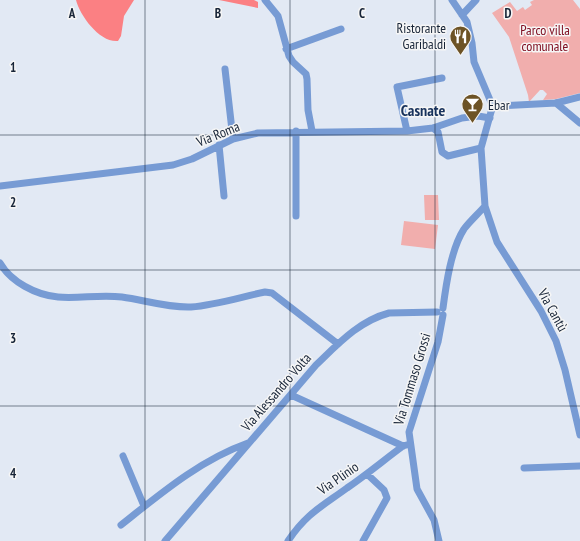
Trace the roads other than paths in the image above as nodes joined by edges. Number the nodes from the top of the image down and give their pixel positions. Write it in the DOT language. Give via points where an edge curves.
graph roads {
  1 [pos="264,0"];
  2 [pos="452,0"];
  3 [pos="473,1"];
  4 [pos="462,15"];
  5 [pos="341,29"];
  6 [pos="286,49"];
  7 [pos="225,68"];
  8 [pos="442,78"];
  9 [pos="580,98"];
  10 [pos="556,103"];
  11 [pos="493,107"];
  12 [pos="490,118"];
  13 [pos="580,123"];
  14 [pos="433,128"];
  15 [pos="407,131"];
  16 [pos="296,132"];
  17 [pos="312,132"];
  18 [pos="232,139"];
  19 [pos="219,145"];
  20 [pos="481,148"];
  21 [pos="2,186"];
  22 [pos="224,196"];
  23 [pos="485,206"];
  24 [pos="296,216"];
  25 [pos="0,263"];
  26 [pos="441,312"];
  27 [pos="338,344"];
  28 [pos="291,395"];
  29 [pos="580,436"];
  30 [pos="249,442"];
  31 [pos="406,445"];
  32 [pos="123,456"];
  33 [pos="580,466"];
  34 [pos="524,468"];
  35 [pos="367,474"];
  36 [pos="144,506"];
  37 [pos="121,525"];
  38 [pos="165,541"];
  39 [pos="288,541"];
  40 [pos="363,541"];
  41 [pos="439,541"];
  1 -- 6 [label="street" via="278,16"];
  2 -- 4 [label="street"];
  3 -- 4 [label="street"];
  4 -- 11 [label="street" via="467,22 474,62"];
  5 -- 6 [label="street"];
  6 -- 17 [label="street" via="292,62 303,70 307,79"];
  7 -- 18 [label="street"];
  8 -- 15 [label="street" via="397,88"];
  9 -- 10 [label="street"];
  10 -- 11 [label="street"];
  10 -- 13 [label="street"];
  11 -- 12 [label="street"];
  12 -- 14 [label="street, Via Roma" via="462,118"];
  12 -- 20 [label="street"];
  14 -- 15 [label="street, Via Roma"];
  14 -- 20 [label="street" via="440,136 442,152 448,156"];
  15 -- 17 [label="street, Via Roma"];
  16 -- 17 [label="street, Via Roma"];
  16 -- 18 [label="street, Via Roma" via="258,133"];
  16 -- 24 [label="street"];
  18 -- 19 [label="street, Via Roma"];
  19 -- 21 [label="street, Via Roma" via="173,165"];
  19 -- 22 [label="street"];
  20 -- 23 [label="street, Via Cantù"];
  23 -- 26 [label="street, Via Tommaso Grossi" via="460,238"];
  23 -- 29 [label="street, Via Cantù" via="497,242 541,311 556,342"];
  25 -- 27 [label="street" via="4,270 20,283 37,293 58,297 120,297 189,307 272,293"];
  26 -- 27 [label="street, Via Alessandro Volta" via="389,314 374,318 358,327"];
  26 -- 31 [label="street, Via Tommaso Grossi" via="438,342"];
  27 -- 28 [label="street, Via Alessandro Volta"];
  28 -- 30 [label="street, Via Alessandro Volta"];
  28 -- 31 [label="street, Via Tommaso Grossi"];
  30 -- 36 [label="street" via="200,467"];
  30 -- 38 [label="street, Via Alessandro Volta"];
  31 -- 35 [label="street, Via Plinio"];
  31 -- 41 [label="street, Via Tommaso Grossi" via="417,489 434,520"];
  32 -- 36 [label="street"];
  33 -- 34 [label="street"];
  35 -- 39 [label="street, Via Plinio" via="313,511"];
  35 -- 40 [label="street" via="384,490 387,498"];
  36 -- 37 [label="street"];
}
